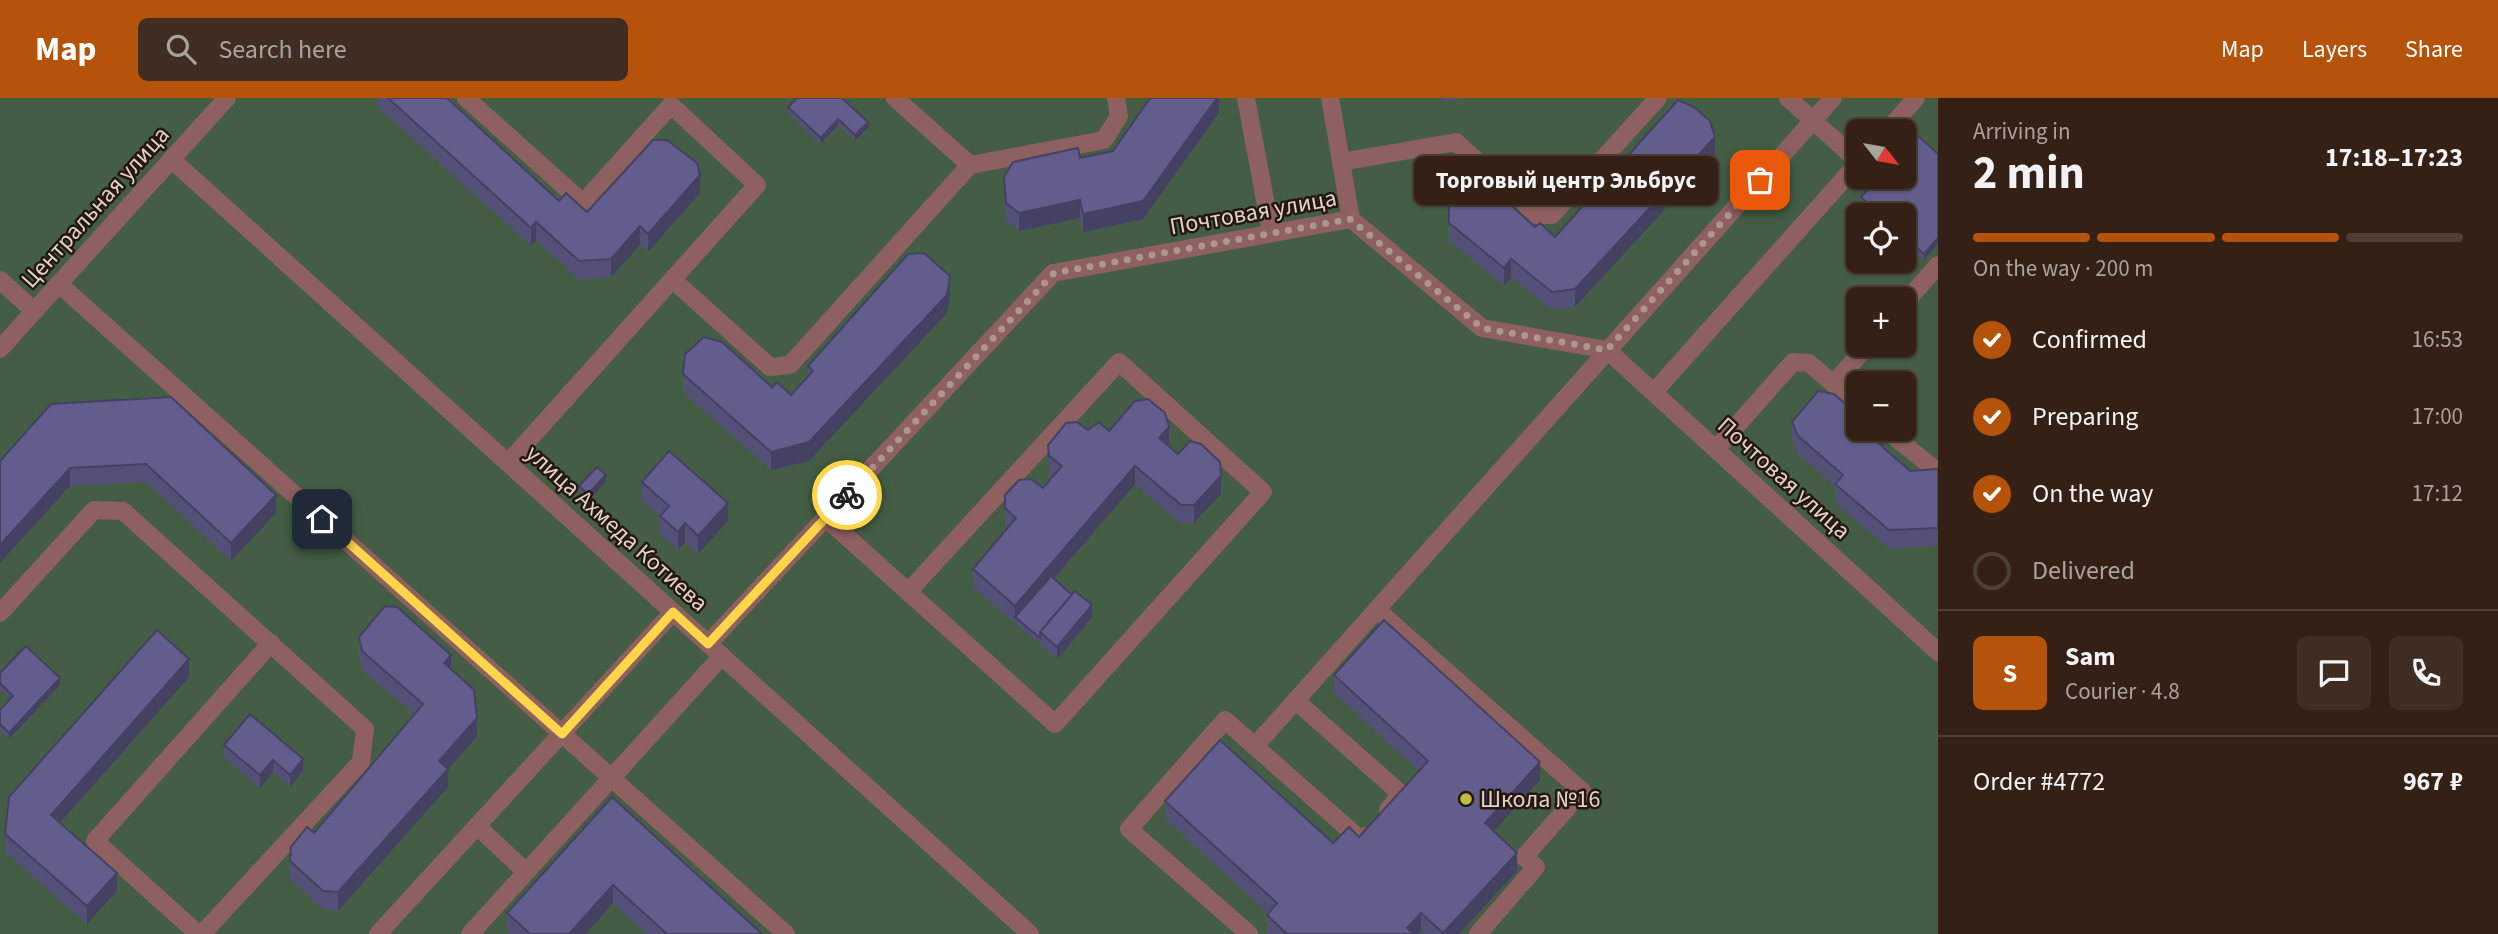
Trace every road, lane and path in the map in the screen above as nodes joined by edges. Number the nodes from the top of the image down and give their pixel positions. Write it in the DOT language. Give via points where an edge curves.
graph roads {
  1 [pos="227,98"];
  2 [pos="466,98"];
  3 [pos="895,98"];
  4 [pos="1116,98"];
  5 [pos="1246,98"];
  6 [pos="1330,98"];
  7 [pos="1658,98"];
  8 [pos="1788,98"];
  9 [pos="1833,98"];
  10 [pos="1916,98"];
  11 [pos="1897,119"];
  12 [pos="1813,120"];
  13 [pos="1846,151"];
  14 [pos="171,159"];
  15 [pos="1341,162"];
  16 [pos="970,165"];
  17 [pos="1846,176"];
  18 [pos="1350,219"];
  19 [pos="1271,232"];
  20 [pos="1938,265"];
  21 [pos="673,280"];
  22 [pos="0,281"];
  23 [pos="59,284"];
  24 [pos="1916,290"];
  25 [pos="34,311"];
  26 [pos="0,349"];
  27 [pos="1607,350"];
  28 [pos="1857,357"];
  29 [pos="1834,383"];
  30 [pos="1654,393"];
  31 [pos="1846,394"];
  32 [pos="1900,441"];
  33 [pos="1716,449"];
  34 [pos="508,463"];
  35 [pos="1938,472"];
  36 [pos="826,518"];
  37 [pos="908,592"];
  38 [pos="1377,610"];
  39 [pos="673,612"];
  40 [pos="0,613"];
  41 [pos="271,643"];
  42 [pos="715,650"];
  43 [pos="1938,652"];
  44 [pos="1296,701"];
  45 [pos="562,734"];
  46 [pos="1255,746"];
  47 [pos="612,778"];
  48 [pos="477,826"];
  49 [pos="527,872"];
  50 [pos="200,934"];
  51 [pos="378,934"];
  52 [pos="470,934"];
  53 [pos="786,934"];
  54 [pos="1030,934"];
  55 [pos="1249,934"];
  56 [pos="1478,934"];
  1 -- 14 [label="street, Центральная улица"];
  2 -- 21 [label="street" via="583,203 671,105 757,185"];
  3 -- 16 [label="street"];
  4 -- 16 [label="street" via="1119,116 1104,140"];
  5 -- 19 [label="street"];
  6 -- 15 [label="street"];
  7 -- 15 [label="street" via="1552,215 1537,215 1456,142"];
  8 -- 12 [label="street"];
  9 -- 12 [label="street"];
  10 -- 11 [label="street"];
  12 -- 13 [label="street"];
  12 -- 27 [label="street"];
  14 -- 23 [label="street, Центральная улица"];
  14 -- 34 [label="street, улица Ахмеда Котиева"];
  15 -- 18 [label="street"];
  16 -- 21 [label="street" via="790,365 770,368"];
  17 -- 30 [label="street"];
  18 -- 19 [label="street, Почтовая улица"];
  18 -- 27 [label="street, Почтовая улица" via="1482,328"];
  19 -- 36 [label="street, Почтовая улица" via="1054,273"];
  20 -- 24 [label="street"];
  21 -- 34 [label="street"];
  22 -- 25 [label="street"];
  23 -- 25 [label="street, Центральная улица"];
  23 -- 45 [label="street"];
  25 -- 26 [label="street, Центральная улица"];
  27 -- 30 [label="street, Почтовая улица"];
  27 -- 38 [label="street"];
  28 -- 29 [label="street"];
  29 -- 31 [label="street"];
  29 -- 33 [label="street" via="1810,363 1793,362"];
  30 -- 33 [label="street, Почтовая улица"];
  32 -- 35 [label="street"];
  33 -- 43 [label="street, Почтовая улица"];
  34 -- 39 [label="street, улица Ахмеда Котиева"];
  36 -- 37 [label="street"];
  36 -- 42 [label="street, Почтовая улица"];
  37 -- 37 [label="street" via="1055,724 1263,492 1119,362"];
  38 -- 44 [label="street"];
  38 -- 56 [label="street" via="1582,791 1524,857 1536,867"];
  39 -- 42 [label="street, улица Ахмеда Котиева"];
  39 -- 45 [label="street"];
  40 -- 41 [label="street" via="94,510 123,511"];
  41 -- 50 [label="street" via="365,729 361,762"];
  41 -- 50 [label="street" via="95,841"];
  42 -- 47 [label="street, Почтовая улица"];
  42 -- 54 [label="street, улица Ахмеда Котиева"];
  44 -- 46 [label="street"];
  44 -- 46 [label="street" via="1401,794 1361,840"];
  45 -- 47 [label="street"];
  45 -- 48 [label="street"];
  46 -- 55 [label="street" via="1225,719 1129,829"];
  47 -- 49 [label="street, Почтовая улица"];
  47 -- 53 [label="street"];
  48 -- 49 [label="street"];
  48 -- 51 [label="street"];
  49 -- 52 [label="street, Почтовая улица"];
}
